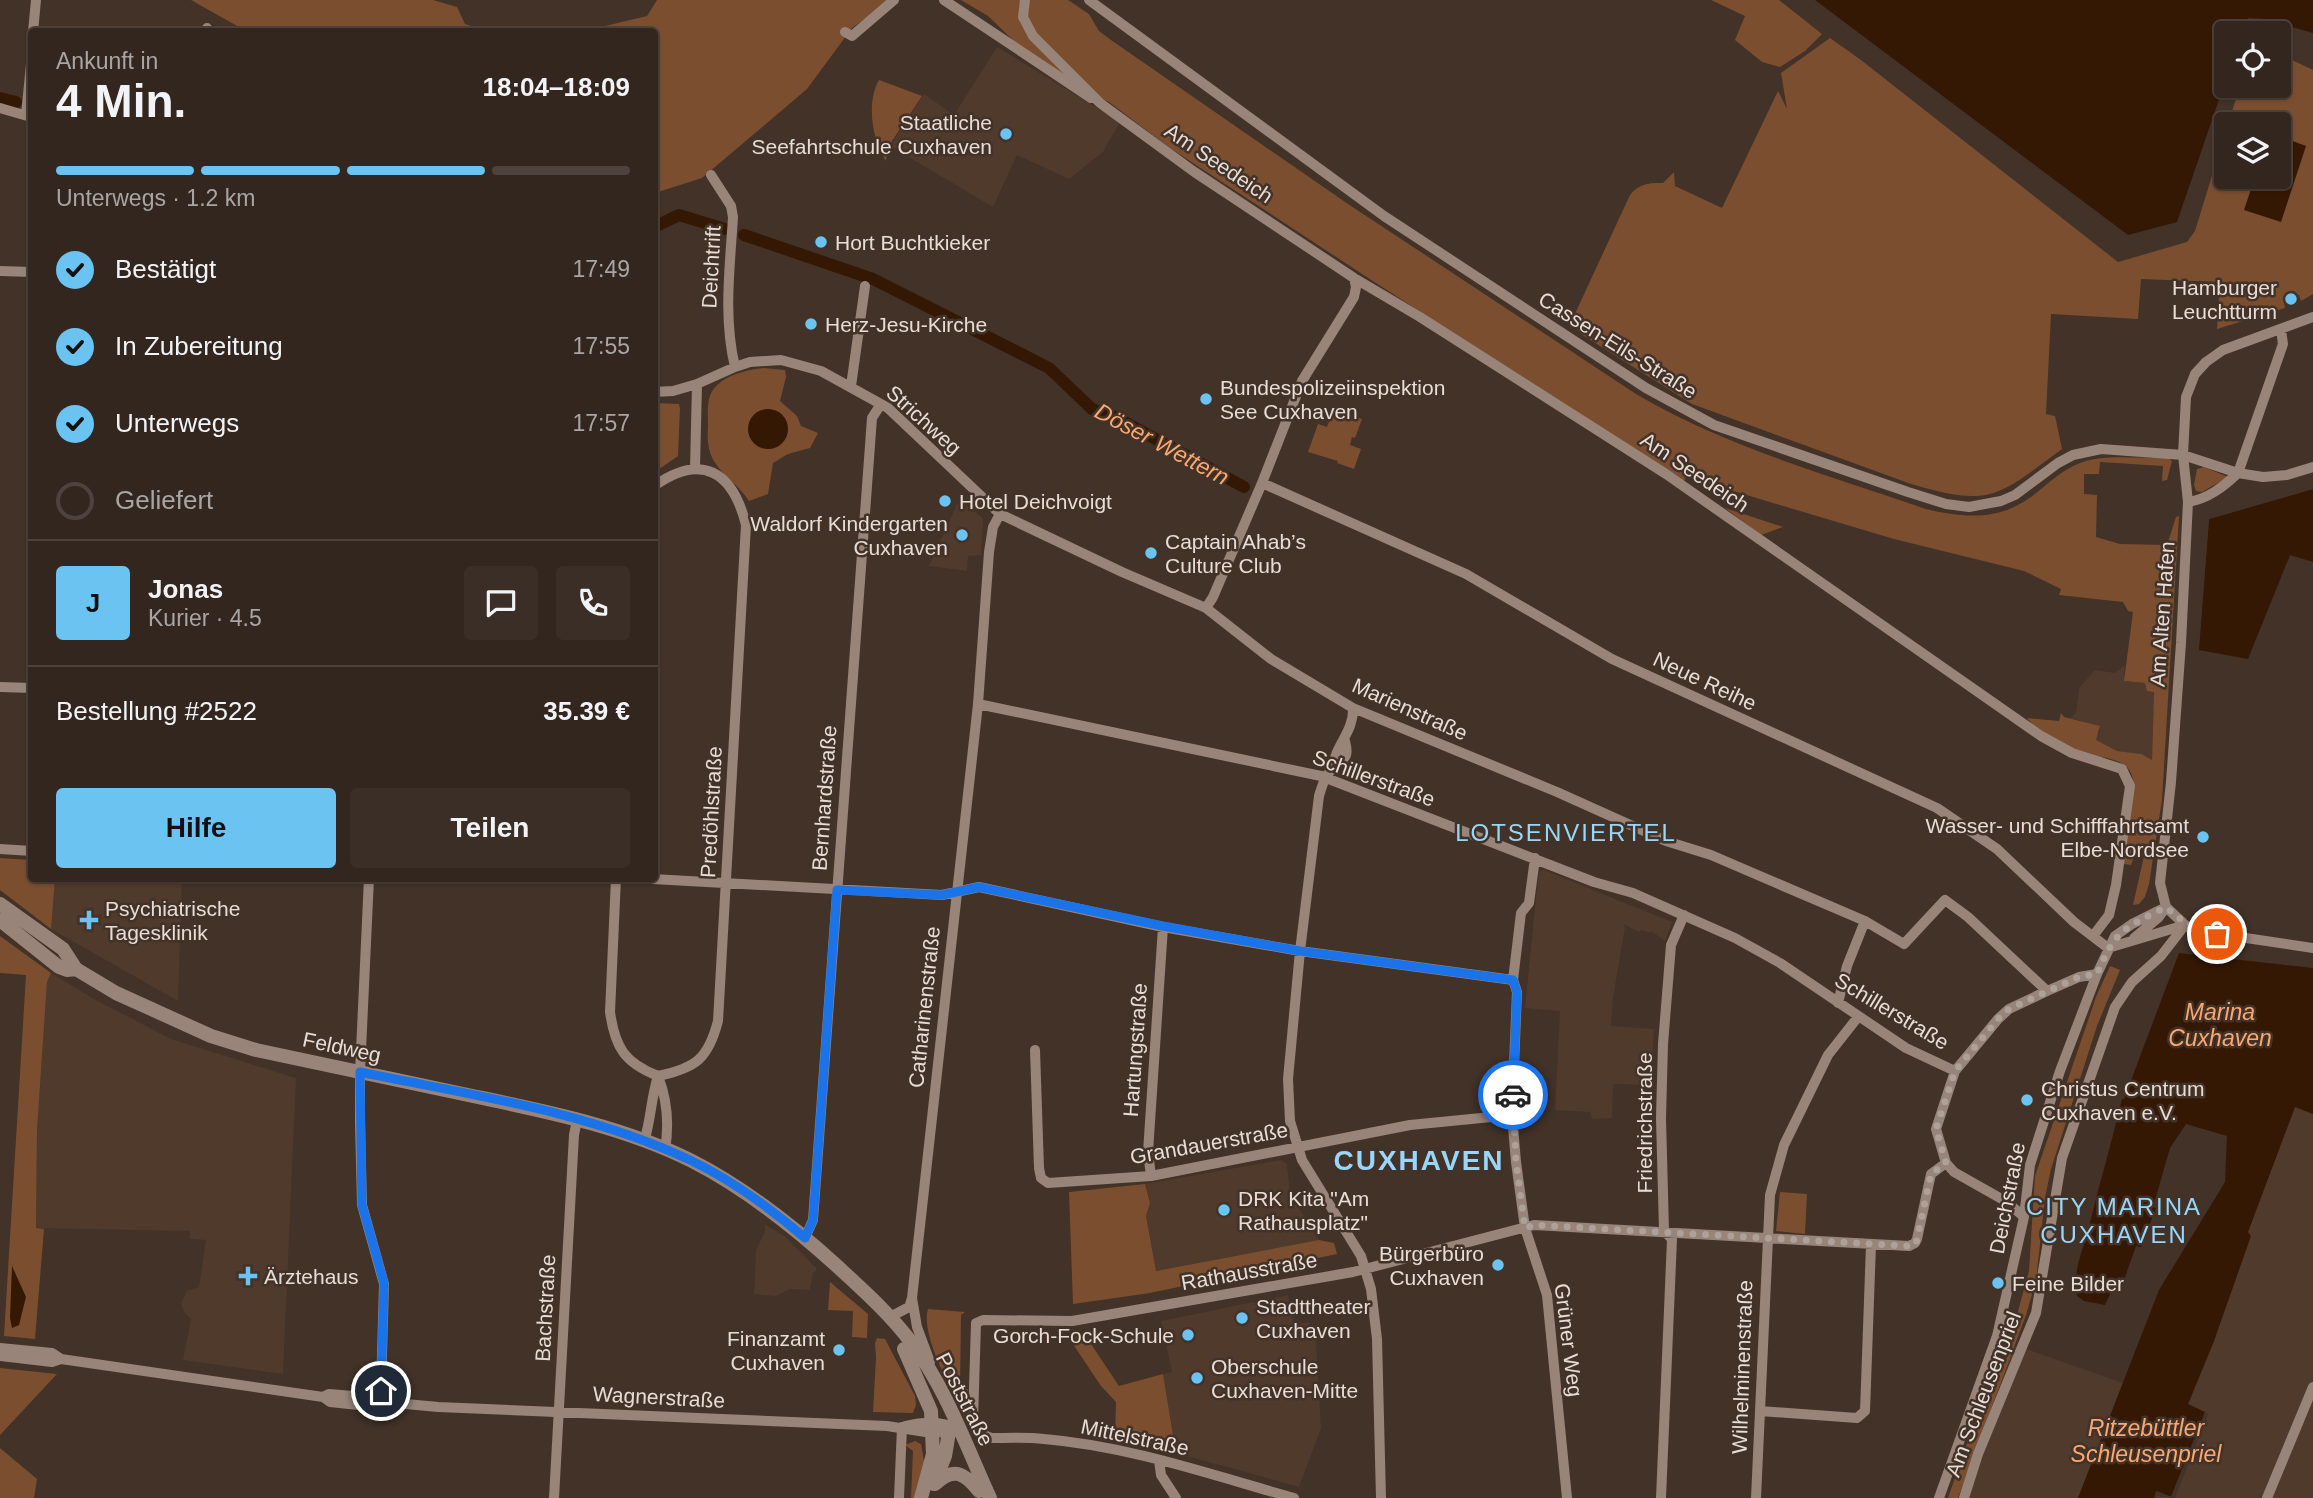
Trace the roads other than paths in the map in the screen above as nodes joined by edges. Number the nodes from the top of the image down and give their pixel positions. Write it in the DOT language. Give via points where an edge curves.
graph roads {
  1 [pos="36,0"];
  2 [pos="894,0"];
  3 [pos="944,0"];
  4 [pos="1025,0"];
  5 [pos="1093,3"];
  6 [pos="33,28"];
  7 [pos="845,32"];
  8 [pos="1100,103"];
  9 [pos="0,108"];
  10 [pos="28,116"];
  11 [pos="711,175"];
  12 [pos="0,271"];
  13 [pos="28,272"];
  14 [pos="1354,278"];
  15 [pos="865,286"];
  16 [pos="2313,317"];
  17 [pos="2281,330"];
  18 [pos="735,367"];
  19 [pos="697,384"];
  20 [pos="851,386"];
  21 [pos="658,392"];
  22 [pos="881,404"];
  23 [pos="2183,455"];
  24 [pos="2313,467"];
  25 [pos="695,468"];
  26 [pos="2238,474"];
  27 [pos="1262,483"];
  28 [pos="658,484"];
  29 [pos="967,484"];
  30 [pos="2188,502"];
  31 [pos="1000,514"];
  32 [pos="1206,608"];
  33 [pos="0,687"];
  34 [pos="28,688"];
  35 [pos="978,704"];
  36 [pos="1353,708"];
  37 [pos="1325,778"];
  38 [pos="0,849"];
  39 [pos="28,851"];
  40 [pos="1535,858"];
  41 [pos="658,880"];
  42 [pos="369,882"];
  43 [pos="616,882"];
  44 [pos="726,885"];
  45 [pos="837,890"];
  46 [pos="956,890"];
  47 [pos="0,904"];
  48 [pos="2166,907"];
  49 [pos="1684,915"];
  50 [pos="0,920"];
  51 [pos="1865,921"];
  52 [pos="2185,925"];
  53 [pos="1163,926"];
  54 [pos="2093,936"];
  55 [pos="2146,937"];
  56 [pos="2129,942"];
  57 [pos="2108,948"];
  58 [pos="2313,948"];
  59 [pos="1300,951"];
  60 [pos="2161,956"];
  61 [pos="76,969"];
  62 [pos="2097,974"];
  63 [pos="1513,980"];
  64 [pos="2047,990"];
  65 [pos="1838,1003"];
  66 [pos="1858,1017"];
  67 [pos="1035,1050"];
  68 [pos="1955,1071"];
  69 [pos="360,1072"];
  70 [pos="658,1076"];
  71 [pos="1512,1115"];
  72 [pos="577,1120"];
  73 [pos="613,1130"];
  74 [pos="644,1142"];
  75 [pos="1297,1147"];
  76 [pos="665,1150"];
  77 [pos="1946,1163"];
  78 [pos="1151,1176"];
  79 [pos="2024,1217"];
  80 [pos="1525,1228"];
  81 [pos="1664,1231"];
  82 [pos="1767,1237"];
  83 [pos="805,1238"];
  84 [pos="1871,1245"];
  85 [pos="1366,1269"];
  86 [pos="912,1298"];
  87 [pos="892,1321"];
  88 [pos="0,1348"];
  89 [pos="0,1356"];
  90 [pos="61,1359"];
  91 [pos="936,1381"];
  92 [pos="2313,1387"];
  93 [pos="384,1402"];
  94 [pos="559,1411"];
  95 [pos="1760,1411"];
  96 [pos="973,1421"];
  97 [pos="902,1427"];
  98 [pos="944,1428"];
  99 [pos="1158,1460"];
  100 [pos="931,1491"];
  101 [pos="984,1496"];
  102 [pos="554,1498"];
  103 [pos="899,1498"];
  104 [pos="921,1498"];
  105 [pos="1176,1498"];
  106 [pos="1294,1498"];
  107 [pos="1381,1498"];
  108 [pos="1567,1498"];
  109 [pos="1661,1498"];
  110 [pos="1756,1498"];
  111 [pos="1939,1498"];
  112 [pos="1964,1498"];
  113 [pos="2267,1498"];
  1 -- 6 [label="street"];
  2 -- 7 [label="street" via="852,36"];
  3 -- 8 [label="street, Am Seedeich"];
  4 -- 8 [label="street, Am Seedeich" via="1023,16 1033,36"];
  5 -- 23 [label="street, Cassen-Eils-Straße" via="1384,216 1646,388 1714,425 1945,504 1969,507 2015,495 2058,463 2088,451"];
  8 -- 14 [label="street, Am Seedeich"];
  9 -- 10 [label="street"];
  11 -- 18 [label="street, Deichtrift" via="733,217 728,303"];
  12 -- 13 [label="street"];
  14 -- 27 [label="street" via="1354,297 1302,381"];
  14 -- 54 [label="street, Am Seedeich" via="1666,474 2040,736 2072,753 2122,769 2130,788 2116,885 2109,915"];
  15 -- 20 [label="street"];
  16 -- 17 [label="street, Am Alten Hafen"];
  17 -- 23 [label="street, Am Alten Hafen" via="2222,350 2195,374 2186,397"];
  17 -- 26 [label="street" via="2281,353"];
  18 -- 19 [label="street, Strichweg"];
  18 -- 20 [label="street, Strichweg" via="781,360 821,371"];
  19 -- 21 [label="street, Strichweg"];
  19 -- 25 [label="street"];
  20 -- 22 [label="street, Strichweg"];
  22 -- 29 [label="street, Strichweg"];
  22 -- 45 [label="street, Bernhardstraße" via="872,418"];
  23 -- 26 [label="street"];
  23 -- 30 [label="street, Am Alten Hafen"];
  24 -- 26 [label="street" via="2287,475"];
  25 -- 28 [label="street"];
  25 -- 44 [label="street, Predöhlstraße" via="706,469 735,492 746,525"];
  26 -- 30 [label="street" via="2224,487"];
  27 -- 32 [label="street"];
  27 -- 54 [label="street, Neue Reihe" via="1466,574 1612,659 1937,808 1997,849"];
  29 -- 31 [label="street, Marienstraße"];
  30 -- 48 [label="street, Am Alten Hafen" via="2171,782 2160,883"];
  31 -- 32 [label="street, Marienstraße"];
  31 -- 35 [label="street, Catharinenstraße" via="989,552"];
  32 -- 36 [label="street, Marienstraße" via="1271,659"];
  33 -- 34 [label="street"];
  35 -- 37 [label="street, Schillerstraße"];
  35 -- 46 [label="street, Catharinenstraße"];
  36 -- 37 [label="street" via="1345,741 1348,751"];
  36 -- 51 [label="street, Marienstraße"];
  37 -- 40 [label="street, Schillerstraße"];
  37 -- 59 [label="street"];
  38 -- 39 [label="street"];
  40 -- 49 [label="street, Schillerstraße"];
  40 -- 63 [label="street, Grüner Weg" via="1529,904 1521,913"];
  41 -- 44 [label="street"];
  42 -- 69 [label="street"];
  43 -- 70 [label="street" via="612,1029 628,1059"];
  44 -- 45 [label="street"];
  44 -- 70 [label="street, Predöhlstraße" via="713,1041 690,1068"];
  45 -- 46 [label="street" via="942,895"];
  45 -- 83 [label="street, Bernhardstraße" via="813,1220"];
  46 -- 53 [label="street" via="979,887"];
  46 -- 86 [label="street, Catharinenstraße"];
  47 -- 61 [label="street, Feldweg" via="63,949"];
  48 -- 52 [label="street"];
  48 -- 56 [label="street"];
  48 -- 57 [label="street, Deichstraße" via="2115,936"];
  49 -- 65 [label="street, Schillerstraße" via="1735,938"];
  49 -- 81 [label="street, Friedrichstraße" via="1671,945 1663,1044"];
  50 -- 61 [label="street, Feldweg" via="59,967"];
  51 -- 64 [label="street, Marienstraße" via="1904,944 1945,900"];
  51 -- 65 [label="street"];
  52 -- 55 [label="street"];
  52 -- 58 [label="street"];
  52 -- 60 [label="street, Am Schleusenpriel"];
  53 -- 59 [label="street"];
  53 -- 78 [label="street, Hartungstraße" via="1148,1152"];
  54 -- 57 [label="street, Neue Reihe"];
  55 -- 56 [label="street"];
  55 -- 60 [label="street"];
  56 -- 57 [label="street"];
  57 -- 62 [label="street, Deichstraße"];
  59 -- 63 [label="street"];
  59 -- 75 [label="street" via="1288,1079 1290,1121"];
  60 -- 112 [label="street, Am Schleusenpriel" via="2132,982 2115,1007 2062,1158 2036,1313"];
  61 -- 69 [label="street, Feldweg" via="116,993 211,1036"];
  62 -- 64 [label="street"];
  62 -- 79 [label="street, Deichstraße" via="2030,1165"];
  63 -- 71 [label="street, Grüner Weg" via="1517,992"];
  64 -- 68 [label="street" via="2009,1009"];
  65 -- 66 [label="street, Schillerstraße"];
  66 -- 68 [label="street, Schillerstraße" via="1906,1048"];
  66 -- 82 [label="street, Wilhelminenstraße" via="1829,1055 1784,1145 1770,1195"];
  67 -- 78 [label="street, Grandauerstraße" via="1041,1178 1048,1184 1065,1184"];
  68 -- 77 [label="street" via="1936,1129"];
  69 -- 72 [label="street, Feldweg"];
  69 -- 93 [label="street" via="362,1205 384,1283"];
  70 -- 74 [label="street"];
  70 -- 76 [label="street" via="665,1094"];
  71 -- 75 [label="street, Grandauerstraße" via="1433,1122"];
  71 -- 80 [label="street, Grüner Weg"];
  72 -- 73 [label="street, Feldweg"];
  72 -- 94 [label="street, Bachstraße"];
  73 -- 74 [label="street, Poststraße"];
  74 -- 76 [label="street, Poststraße"];
  75 -- 78 [label="street, Grandauerstraße"];
  75 -- 85 [label="street"];
  76 -- 83 [label="street, Poststraße" via="718,1175"];
  77 -- 79 [label="street"];
  77 -- 84 [label="street, Rathausstraße" via="1931,1174 1916,1244"];
  79 -- 111 [label="street, Deichstraße" via="1997,1336"];
  80 -- 81 [label="street, Rathausstraße"];
  80 -- 85 [label="street, Rathausstraße"];
  80 -- 108 [label="street, Grüner Weg" via="1547,1294"];
  81 -- 82 [label="street, Rathausstraße"];
  81 -- 109 [label="street, Friedrichstraße" via="1672,1239"];
  82 -- 84 [label="street, Rathausstraße"];
  82 -- 95 [label="street, Wilhelminenstraße"];
  83 -- 87 [label="street, Poststraße"];
  84 -- 95 [label="street" via="1866,1411 1857,1418"];
  85 -- 96 [label="street, Rathausstraße" via="1072,1321 976,1322"];
  85 -- 107 [label="street" via="1377,1339"];
  86 -- 87 [label="street" via="909,1307"];
  86 -- 91 [label="street, Catharinenstraße"];
  87 -- 91 [label="street, Poststraße"];
  87 -- 98 [label="street, Poststraße" via="927,1383"];
  88 -- 90 [label="street, Wagnerstraße" via="52,1353"];
  89 -- 90 [label="street, Wagnerstraße"];
  90 -- 93 [label="street, Wagnerstraße"];
  91 -- 98 [label="street, Poststraße"];
  92 -- 113 [label="street"];
  93 -- 94 [label="street, Wagnerstraße"];
  94 -- 97 [label="street, Wagnerstraße"];
  94 -- 102 [label="street, Bachstraße"];
  95 -- 110 [label="street, Wilhelminenstraße"];
  96 -- 99 [label="street, Mittelstraße" via="991,1438 1044,1438"];
  97 -- 98 [label="street, Wagnerstraße"];
  97 -- 103 [label="street"];
  98 -- 100 [label="street" via="945,1456"];
  98 -- 101 [label="street, Poststraße"];
  98 -- 104 [label="street"];
  99 -- 105 [label="street" via="1161,1475"];
  99 -- 106 [label="street, Mittelstraße"];
  100 -- 101 [label="street" via="943,1476 953,1473 964,1475"];
}
